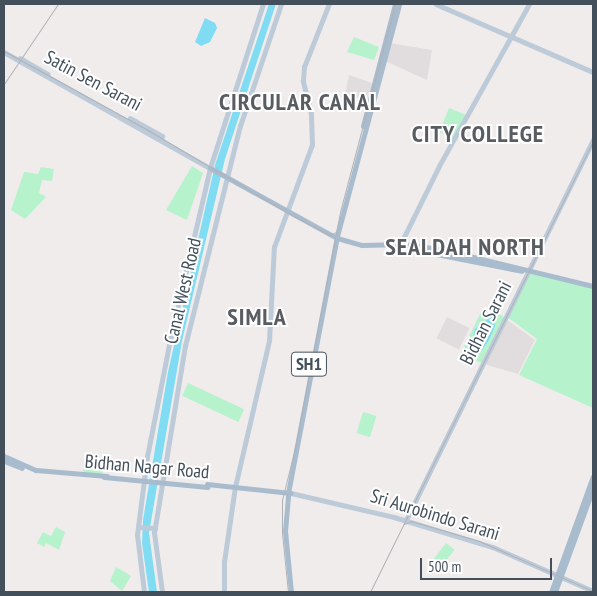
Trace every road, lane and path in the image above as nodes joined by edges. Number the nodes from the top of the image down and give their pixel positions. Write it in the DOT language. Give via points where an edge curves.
graph roads {
  1 [pos="263,4"];
  2 [pos="281,4"];
  3 [pos="329,4"];
  4 [pos="397,4"];
  5 [pos="436,4"];
  6 [pos="529,4"];
  7 [pos="511,37"];
  8 [pos="4,50"];
  9 [pos="593,72"];
  10 [pos="593,140"];
  11 [pos="210,168"];
  12 [pos="226,179"];
  13 [pos="285,212"];
  14 [pos="335,234"];
  15 [pos="400,247"];
  16 [pos="529,271"];
  17 [pos="593,286"];
  18 [pos="4,456"];
  19 [pos="4,460"];
  20 [pos="104,476"];
  21 [pos="593,476"];
  22 [pos="207,486"];
  23 [pos="235,488"];
  24 [pos="593,488"];
  25 [pos="288,492"];
  26 [pos="406,520"];
  27 [pos="139,527"];
  28 [pos="154,528"];
  29 [pos="560,575"];
  30 [pos="593,591"];
  31 [pos="144,592"];
  32 [pos="162,592"];
  33 [pos="224,592"];
  34 [pos="290,592"];
  35 [pos="554,592"];
  1 -- 11 [label="main road"];
  2 -- 12 [label="main road, Canal West Road"];
  3 -- 13 [label="main road" via="304,67 303,81 312,114 312,145"];
  4 -- 14 [label="main road, SH1"];
  4 -- 14 [label="main road, SH1"];
  5 -- 7 [label="main road"];
  6 -- 7 [label="main road"];
  7 -- 9 [label="main road"];
  7 -- 15 [label="main road" via="439,166"];
  8 -- 11 [label="main road, Satin Sen Sarani" via="147,127"];
  10 -- 16 [label="main road, Bidhan Sarani"];
  11 -- 12 [label="main road"];
  11 -- 27 [label="main road" via="170,340 147,457"];
  12 -- 13 [label="main road"];
  12 -- 28 [label="main road, Canal West Road" via="185,346"];
  13 -- 14 [label="main road"];
  13 -- 23 [label="main road" via="274,247 269,341"];
  14 -- 15 [label="main road" via="367,245"];
  14 -- 25 [label="main road, SH1"];
  15 -- 16 [label="main road"];
  16 -- 17 [label="main road"];
  16 -- 26 [label="main road, Bidhan Sarani"];
  18 -- 20 [label="main road, Bidhan Nagar Road" via="36,470"];
  19 -- 20 [label="main road, Bidhan Nagar Road" via="42,473"];
  20 -- 22 [label="main road, Bidhan Nagar Road, bridge"];
  20 -- 22 [label="main road, Bidhan Nagar Road, bridge"];
  21 -- 29 [label="main road"];
  22 -- 23 [label="main road"];
  23 -- 25 [label="main road"];
  23 -- 33 [label="main road" via="224,562"];
  24 -- 29 [label="main road"];
  25 -- 26 [label="main road, Sri Aurobindo Sarani"];
  25 -- 34 [label="main road, SH1" via="282,531"];
  26 -- 29 [label="main road, Sri Aurobindo Sarani" via="493,547"];
  27 -- 28 [label="main road"];
  27 -- 31 [label="main road" via="139,569"];
  28 -- 32 [label="main road, Canal West Road"];
  29 -- 30 [label="main road, Sri Aurobindo Sarani"];
  29 -- 35 [label="main road"];
}
